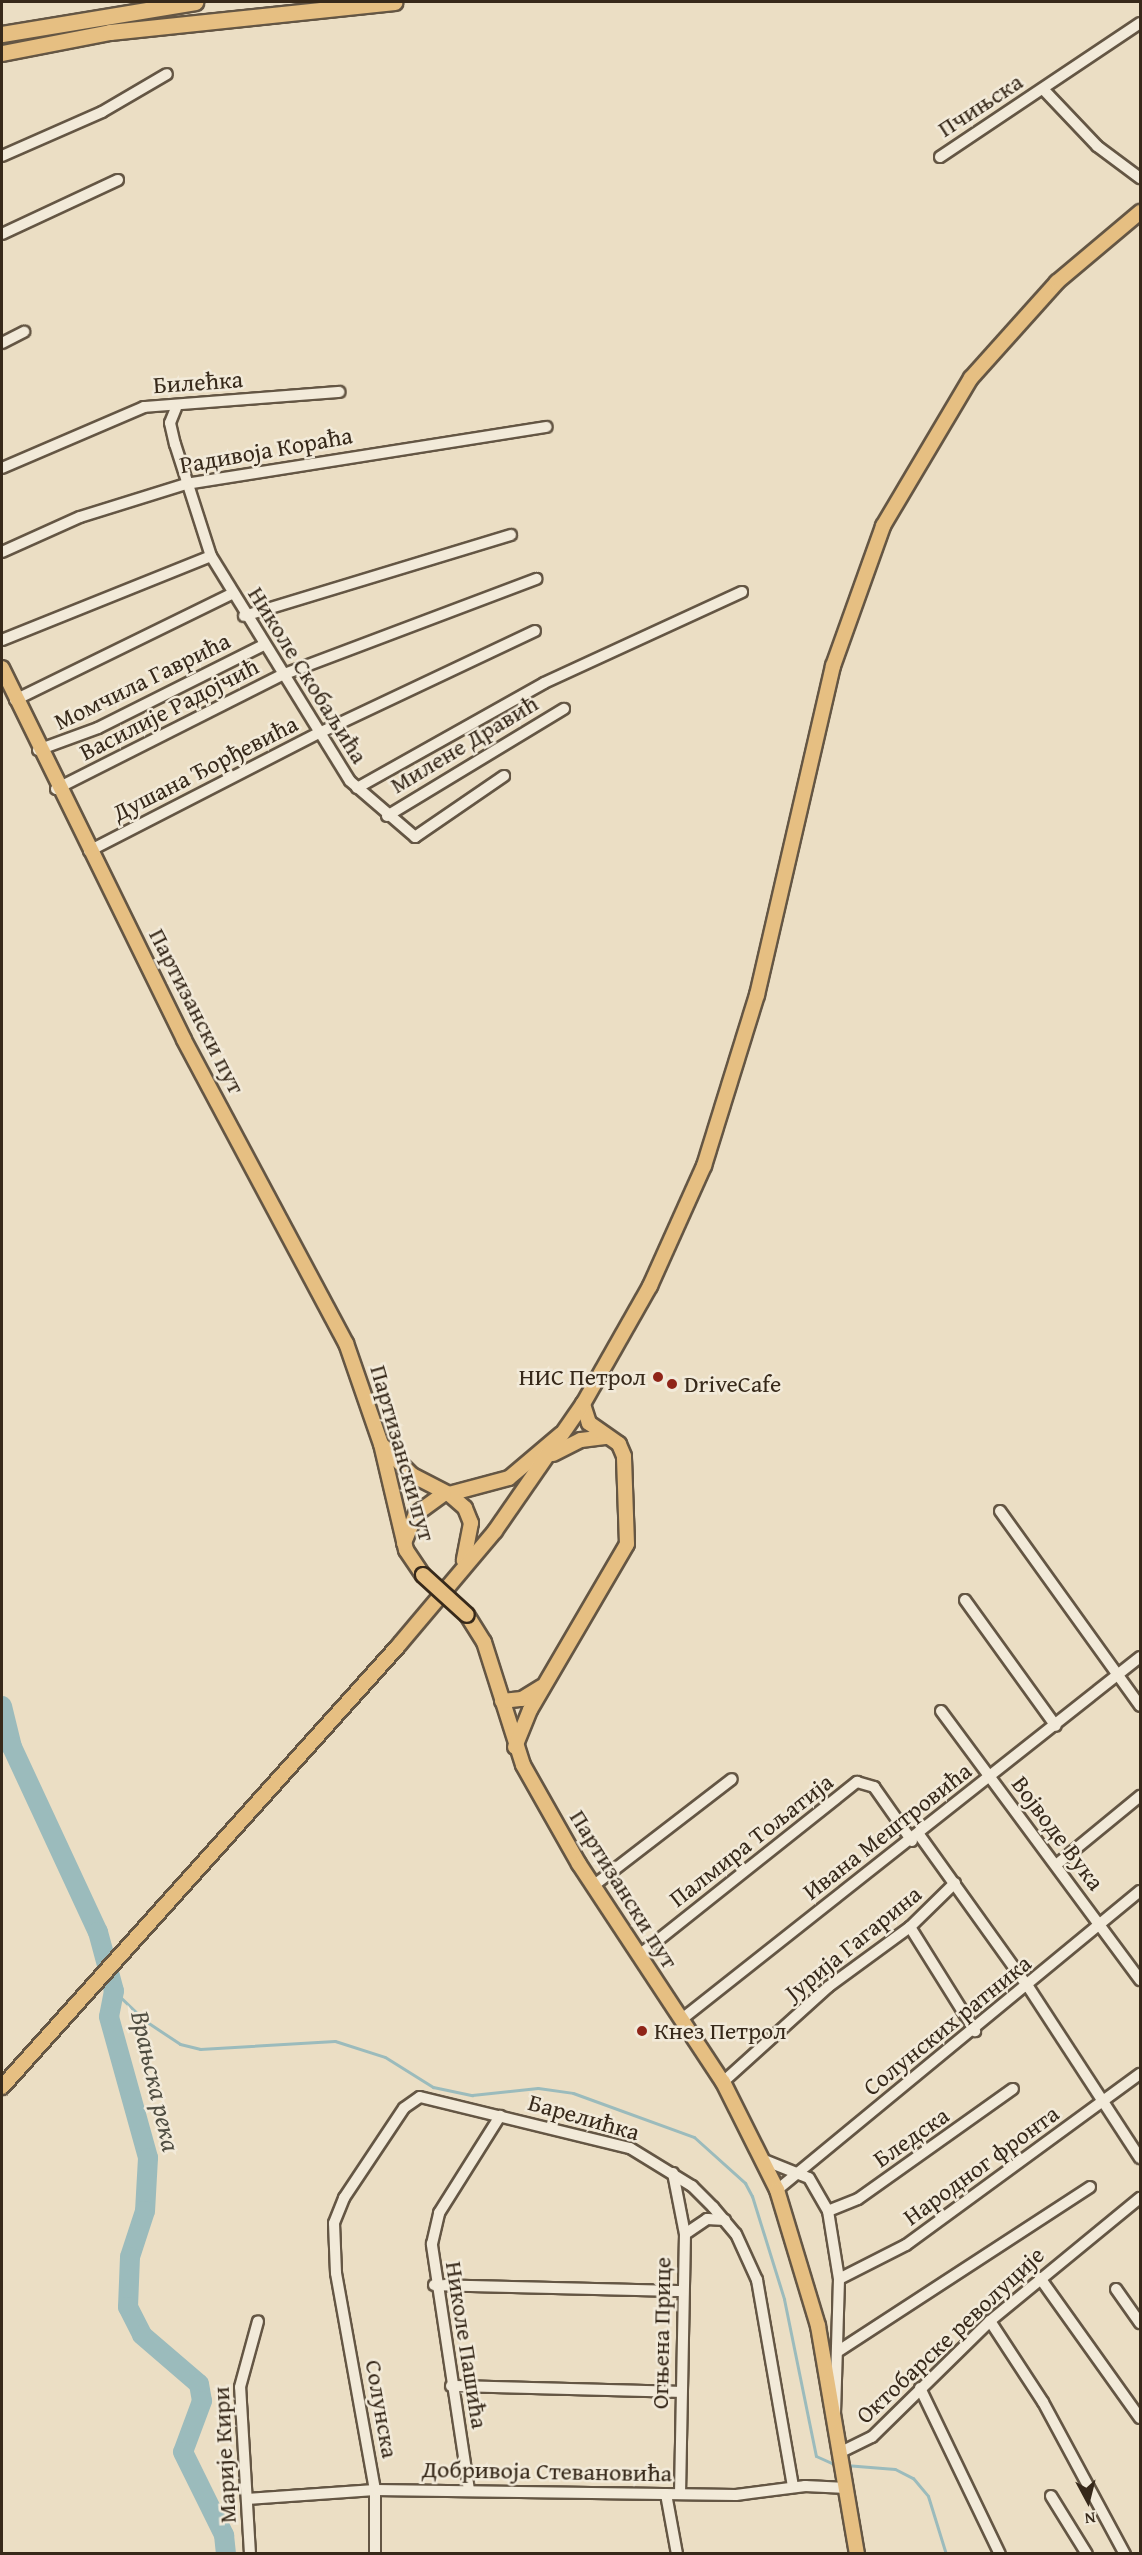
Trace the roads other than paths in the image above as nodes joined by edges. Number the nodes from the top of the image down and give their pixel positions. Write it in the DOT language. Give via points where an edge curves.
graph roads {
  1 [pos="195,2"];
  2 [pos="394,2"];
  3 [pos="1140,23"];
  4 [pos="2,34"];
  5 [pos="2,54"];
  6 [pos="167,74"];
  7 [pos="1043,89"];
  8 [pos="2,156"];
  9 [pos="940,157"];
  10 [pos="1140,177"];
  11 [pos="118,180"];
  12 [pos="1140,212"];
  13 [pos="2,234"];
  14 [pos="24,332"];
  15 [pos="2,344"];
  16 [pos="339,392"];
  17 [pos="176,408"];
  18 [pos="547,427"];
  19 [pos="2,468"];
  20 [pos="186,484"];
  21 [pos="511,535"];
  22 [pos="2,552"];
  23 [pos="211,556"];
  24 [pos="536,579"];
  25 [pos="742,592"];
  26 [pos="231,594"];
  27 [pos="244,616"];
  28 [pos="535,631"];
  29 [pos="2,640"];
  30 [pos="262,646"];
  31 [pos="3,674"];
  32 [pos="282,675"];
  33 [pos="15,700"];
  34 [pos="564,709"];
  35 [pos="317,734"];
  36 [pos="38,750"];
  37 [pos="504,776"];
  38 [pos="357,788"];
  39 [pos="56,789"];
  40 [pos="387,816"];
  41 [pos="89,851"];
  42 [pos="583,1404"];
  43 [pos="565,1432"];
  44 [pos="607,1437"];
  45 [pos="381,1444"];
  46 [pos="550,1455"];
  47 [pos="447,1494"];
  48 [pos="1000,1510"];
  49 [pos="404,1543"];
  50 [pos="460,1570"];
  51 [pos="965,1600"];
  52 [pos="1140,1657"];
  53 [pos="1118,1675"];
  54 [pos="545,1684"];
  55 [pos="501,1701"];
  56 [pos="1140,1706"];
  57 [pos="941,1711"];
  58 [pos="1056,1726"];
  59 [pos="514,1747"];
  60 [pos="991,1777"];
  61 [pos="732,1779"];
  62 [pos="1140,1796"];
  63 [pos="916,1838"];
  64 [pos="1056,1865"];
  65 [pos="955,1882"];
  66 [pos="593,1886"];
  67 [pos="1140,1891"];
  68 [pos="1101,1926"];
  69 [pos="910,1927"];
  70 [pos="638,1956"];
  71 [pos="1140,1980"];
  72 [pos="1029,1988"];
  73 [pos="682,2019"];
  74 [pos="975,2031"];
  75 [pos="1140,2074"];
  76 [pos="723,2082"];
  77 [pos="2,2087"];
  78 [pos="1013,2089"];
  79 [pos="1104,2101"];
  80 [pos="500,2116"];
  81 [pos="1140,2158"];
  82 [pos="764,2160"];
  83 [pos="799,2172"];
  84 [pos="673,2173"];
  85 [pos="1090,2187"];
  86 [pos="777,2190"];
  87 [pos="1140,2198"];
  88 [pos="828,2211"];
  89 [pos="725,2220"];
  90 [pos="685,2234"];
  91 [pos="336,2273"];
  92 [pos="1040,2278"];
  93 [pos="839,2279"];
  94 [pos="434,2285"];
  95 [pos="1116,2289"];
  96 [pos="683,2291"];
  97 [pos="258,2321"];
  98 [pos="990,2321"];
  99 [pos="1140,2323"];
  100 [pos="837,2352"];
  101 [pos="452,2386"];
  102 [pos="920,2388"];
  103 [pos="680,2392"];
  104 [pos="834,2417"];
  105 [pos="1140,2418"];
  106 [pos="842,2457"];
  107 [pos="846,2486"];
  108 [pos="793,2487"];
  109 [pos="375,2490"];
  110 [pos="469,2490"];
  111 [pos="666,2494"];
  112 [pos="680,2494"];
  113 [pos="1051,2496"];
  114 [pos="247,2499"];
  115 [pos="250,2553"];
  116 [pos="375,2553"];
  117 [pos="677,2553"];
  118 [pos="857,2553"];
  119 [pos="1000,2553"];
  120 [pos="1087,2553"];
  121 [pos="1125,2553"];
  1 -- 4 [label="highway"];
  2 -- 5 [label="highway" via="110,32"];
  3 -- 7 [label="street, Пчињска"];
  6 -- 8 [label="street" via="102,112"];
  7 -- 9 [label="street, Пчињска"];
  7 -- 10 [label="street, Пчињска" via="1097,146"];
  11 -- 13 [label="street"];
  12 -- 42 [label="main road" via="1057,282 971,378 883,526 833,666 754,1008 707,1155 653,1278"];
  14 -- 15 [label="street"];
  16 -- 17 [label="street, Билећка"];
  17 -- 19 [label="street, Билећка" via="144,406"];
  17 -- 20 [label="street, Николе Скобаљића" via="171,423"];
  18 -- 20 [label="street, Радивоја Кораћа"];
  20 -- 22 [label="street, Радивоја Кораћа" via="80,517"];
  20 -- 23 [label="street, Николе Скобаљића"];
  21 -- 27 [label="street"];
  23 -- 26 [label="street, Николе Скобаљића"];
  23 -- 29 [label="street"];
  24 -- 32 [label="street, Василије Радојчић"];
  25 -- 38 [label="street" via="544,683"];
  26 -- 27 [label="street, Николе Скобаљића"];
  26 -- 33 [label="street"];
  27 -- 30 [label="street, Николе Скобаљића"];
  28 -- 35 [label="street, Душана Ђорђевића"];
  30 -- 32 [label="street, Николе Скобаљића"];
  30 -- 36 [label="street, Момчила Гаврића" via="98,728"];
  31 -- 33 [label="main road, Партизански пут"];
  32 -- 35 [label="street, Николе Скобаљића"];
  32 -- 39 [label="street, Василије Радојчић"];
  33 -- 36 [label="main road, Партизански пут"];
  34 -- 40 [label="street, Милене Дравић"];
  35 -- 38 [label="street, Николе Скобаљића"];
  35 -- 41 [label="street, Душана Ђорђевића"];
  36 -- 39 [label="main road, Партизански пут"];
  37 -- 40 [label="street, Николе Скобаљића" via="415,837"];
  38 -- 40 [label="street, Николе Скобаљића"];
  39 -- 41 [label="main road, Партизански пут"];
  41 -- 45 [label="main road, Партизански пут" via="336,1321"];
  42 -- 43 [label="main road"];
  42 -- 44 [label="main road" via="589,1423"];
  43 -- 46 [label="main road"];
  43 -- 47 [label="main road" via="509,1478"];
  44 -- 46 [label="main road" via="581,1440"];
  44 -- 54 [label="main road" via="624,1456 627,1544"];
  45 -- 47 [label="main road" via="399,1465"];
  45 -- 49 [label="main road, Партизански пут"];
  46 -- 50 [label="main road"];
  47 -- 49 [label="main road" via="416,1514"];
  47 -- 50 [label="main road" via="465,1508 472,1529"];
  48 -- 53 [label="street"];
  49 -- 55 [label="main road, Партизански пут, bridge" via="423,1575 467,1615 480,1633"];
  50 -- 77 [label="main road"];
  51 -- 58 [label="street"];
  52 -- 53 [label="street, Ивана Мештровића"];
  53 -- 56 [label="street"];
  53 -- 58 [label="street, Ивана Мештровића"];
  54 -- 55 [label="main road" via="529,1696"];
  54 -- 59 [label="main road"];
  55 -- 59 [label="main road, Партизански пут"];
  57 -- 60 [label="street, Војводе Вука"];
  58 -- 60 [label="street, Ивана Мештровића"];
  59 -- 66 [label="main road, Партизански пут"];
  60 -- 63 [label="street, Ивана Мештровића"];
  60 -- 64 [label="street, Војводе Вука"];
  61 -- 66 [label="street"];
  62 -- 64 [label="street"];
  63 -- 65 [label="street"];
  63 -- 70 [label="street, Палмира Тољатија" via="864,1781"];
  63 -- 73 [label="street, Ивана Мештровића"];
  64 -- 68 [label="street, Војводе Вука"];
  65 -- 69 [label="street, Јурија Гагарина"];
  65 -- 72 [label="street"];
  66 -- 70 [label="main road, Партизански пут"];
  67 -- 68 [label="street, Солунских ратника"];
  68 -- 71 [label="street, Војводе Вука"];
  68 -- 72 [label="street, Солунских ратника"];
  69 -- 74 [label="street"];
  69 -- 76 [label="street, Јурија Гагарина" via="828,1987"];
  70 -- 73 [label="main road, Партизански пут"];
  72 -- 74 [label="street, Солунских ратника"];
  72 -- 79 [label="street"];
  73 -- 76 [label="main road, Партизански пут"];
  74 -- 83 [label="street, Солунских ратника"];
  75 -- 79 [label="street, Народног фронта"];
  76 -- 82 [label="main road, Партизански пут"];
  78 -- 88 [label="street, Бледска" via="858,2199"];
  79 -- 81 [label="street"];
  79 -- 93 [label="street, Народног фронта" via="906,2246"];
  80 -- 84 [label="street, Барелићка" via="630,2148"];
  80 -- 91 [label="street, Барелићка" via="420,2097 404,2108 344,2198 334,2223"];
  80 -- 94 [label="street, Николе Пашића" via="439,2213 432,2244"];
  82 -- 83 [label="street, Партизански пут"];
  82 -- 86 [label="main road, Партизански пут"];
  83 -- 86 [label="street, Солунских ратника"];
  83 -- 88 [label="street, Партизански пут" via="816,2186"];
  84 -- 89 [label="street, Барелићка"];
  84 -- 90 [label="street, Огњена Прице"];
  85 -- 100 [label="street"];
  86 -- 104 [label="main road, Партизански пут" via="812,2299"];
  87 -- 92 [label="street, Октобарске револуције"];
  88 -- 93 [label="street, Партизански пут"];
  89 -- 90 [label="street" via="706,2219"];
  89 -- 108 [label="street, Барелићка" via="757,2280"];
  90 -- 96 [label="street, Огњена Прице"];
  91 -- 109 [label="street, Солунска"];
  92 -- 98 [label="street, Октобарске револуције"];
  92 -- 105 [label="street"];
  93 -- 100 [label="street, Партизански пут"];
  94 -- 96 [label="street"];
  94 -- 101 [label="street, Николе Пашића"];
  95 -- 99 [label="street"];
  96 -- 103 [label="street, Огњена Прице"];
  97 -- 114 [label="street, Марије Кири" via="240,2387"];
  98 -- 102 [label="street, Октобарске револуције"];
  98 -- 121 [label="street" via="1043,2402"];
  100 -- 104 [label="street, Партизански пут" via="840,2395"];
  101 -- 103 [label="street"];
  101 -- 110 [label="street, Николе Пашића"];
  102 -- 106 [label="street, Октобарске револуције" via="872,2437"];
  102 -- 119 [label="street"];
  103 -- 112 [label="street, Огњена Прице"];
  104 -- 106 [label="main road, Партизански пут"];
  106 -- 107 [label="main road, Партизански пут"];
  107 -- 108 [label="street, Добривоја Стевановића"];
  107 -- 118 [label="main road, Партизански пут"];
  108 -- 112 [label="street, Добривоја Стевановића" via="736,2495"];
  109 -- 110 [label="street, Добривоја Стевановића"];
  109 -- 114 [label="street, Добривоја Стевановића"];
  109 -- 116 [label="street, Солунска"];
  110 -- 111 [label="street, Добривоја Стевановића"];
  111 -- 112 [label="street, Добривоја Стевановића"];
  111 -- 117 [label="street"];
  113 -- 120 [label="street"];
  114 -- 115 [label="street, Марије Кири"];
}
